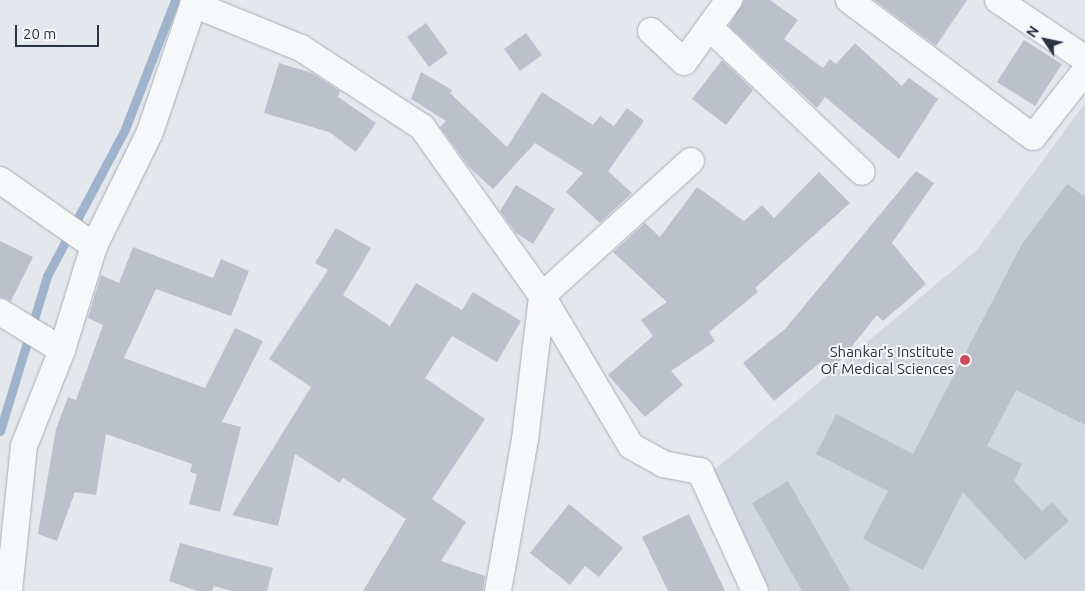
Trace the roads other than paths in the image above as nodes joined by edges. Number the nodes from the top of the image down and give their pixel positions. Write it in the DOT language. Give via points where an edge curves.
graph roads {
  1 [pos="730,0"];
  2 [pos="849,0"];
  3 [pos="998,0"];
  4 [pos="194,2"];
  5 [pos="710,28"];
  6 [pos="651,31"];
  7 [pos="1085,58"];
  8 [pos="1085,71"];
  9 [pos="691,161"];
  10 [pos="862,172"];
  11 [pos="0,180"];
  12 [pos="78,235"];
  13 [pos="542,296"];
  14 [pos="19,324"];
  15 [pos="62,350"];
  16 [pos="9,591"];
  17 [pos="498,591"];
  18 [pos="755,591"];
  1 -- 5 [label="street"];
  2 -- 8 [label="street" via="1033,137"];
  3 -- 7 [label="street"];
  4 -- 12 [label="street" via="150,132"];
  4 -- 13 [label="street" via="301,48 422,128"];
  5 -- 6 [label="street" via="684,62"];
  5 -- 10 [label="street"];
  9 -- 13 [label="street"];
  11 -- 12 [label="street"];
  12 -- 15 [label="street"];
  13 -- 17 [label="street" via="524,439"];
  13 -- 18 [label="street" via="630,446 663,464 700,471"];
  14 -- 15 [label="street"];
  15 -- 16 [label="street" via="24,446"];
}
